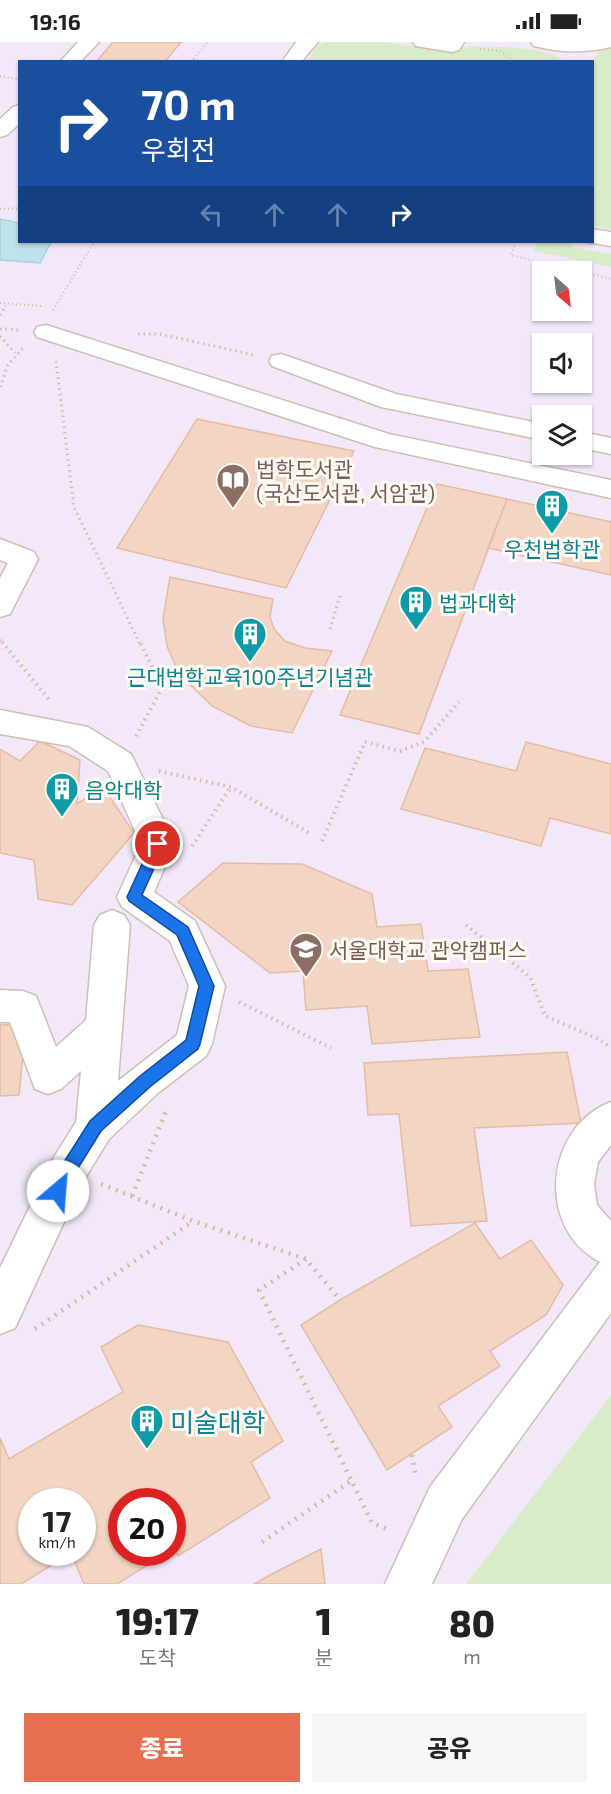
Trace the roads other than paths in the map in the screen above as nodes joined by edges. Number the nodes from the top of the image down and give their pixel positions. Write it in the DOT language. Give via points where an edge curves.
graph roads {
  1 [pos="308,42"];
  2 [pos="423,42"];
  3 [pos="541,42"];
  4 [pos="608,42"];
  5 [pos="83,43"];
  6 [pos="453,44"];
  7 [pos="579,54"];
  8 [pos="70,60"];
  9 [pos="292,60"];
  10 [pos="18,113"];
  11 [pos="0,131"];
  12 [pos="594,236"];
  13 [pos="611,239"];
  14 [pos="46,332"];
  15 [pos="281,361"];
  16 [pos="532,430"];
  17 [pos="592,442"];
  18 [pos="611,446"];
  19 [pos="611,489"];
  20 [pos="0,549"];
  21 [pos="0,607"];
  22 [pos="0,722"];
  23 [pos="112,926"];
  24 [pos="12,1007"];
  25 [pos="102,1029"];
  26 [pos="611,1120"];
  27 [pos="95,1126"];
  28 [pos="611,1248"];
  29 [pos="611,1278"];
  30 [pos="0,1313"];
  31 [pos="408,1584"];
  1 -- 9 [label="street"];
  2 -- 6 [label="street"];
  3 -- 7 [label="street"];
  4 -- 7 [label="street"];
  5 -- 8 [label="street"];
  10 -- 11 [label="street"];
  12 -- 13 [label="street"];
  14 -- 19 [label="street" via="384,441"];
  15 -- 16 [label="street" via="390,401"];
  17 -- 18 [label="street"];
  20 -- 21 [label="street" via="24,559"];
  22 -- 27 [label="street" via="77,735 120,763 158,844 134,897 183,931 207,986 193,1044"];
  23 -- 25 [label="street"];
  24 -- 25 [label="street" via="48,1077"];
  25 -- 27 [label="street"];
  26 -- 28 [label="street" via="589,1142 577,1163 572,1185 577,1206 589,1226"];
  27 -- 30 [label="street" via="68,1170"];
  29 -- 31 [label="street" via="446,1503"];
}
